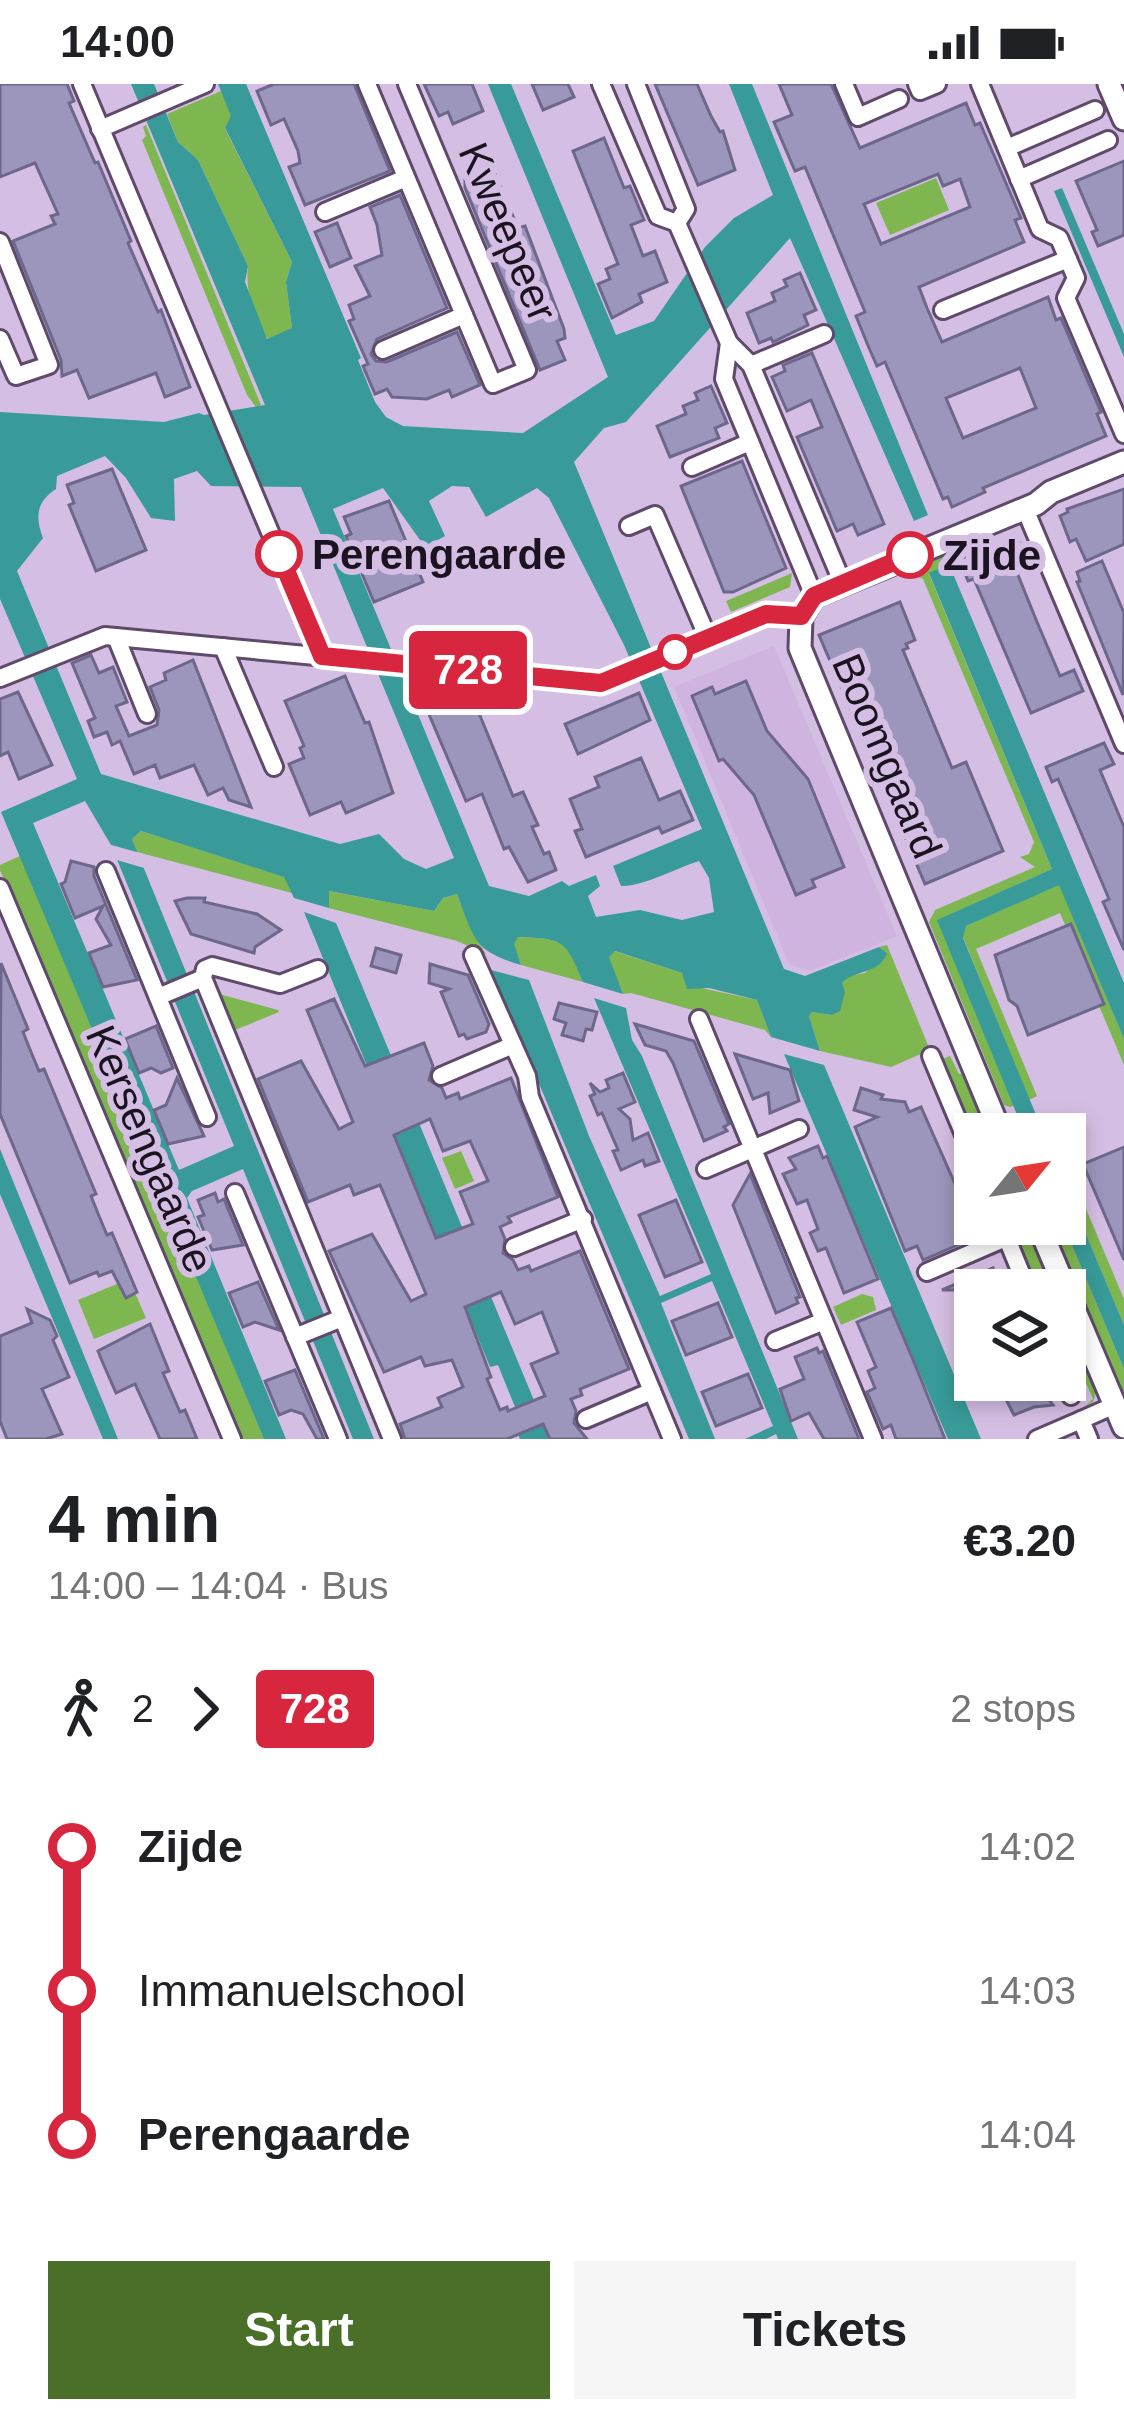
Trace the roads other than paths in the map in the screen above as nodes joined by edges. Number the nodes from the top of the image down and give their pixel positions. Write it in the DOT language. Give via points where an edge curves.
graph roads {
  1 [pos="82,84"];
  2 [pos="205,84"];
  3 [pos="367,84"];
  4 [pos="407,84"];
  5 [pos="601,84"];
  6 [pos="636,84"];
  7 [pos="844,84"];
  8 [pos="917,84"];
  9 [pos="937,84"];
  10 [pos="980,84"];
  11 [pos="1109,84"];
  12 [pos="899,99"];
  13 [pos="1095,110"];
  14 [pos="1124,119"];
  15 [pos="100,129"];
  16 [pos="1108,140"];
  17 [pos="1006,148"];
  18 [pos="406,178"];
  19 [pos="1018,178"];
  20 [pos="325,212"];
  21 [pos="677,223"];
  22 [pos="0,242"];
  23 [pos="1068,259"];
  24 [pos="943,310"];
  25 [pos="464,315"];
  26 [pos="824,334"];
  27 [pos="726,336"];
  28 [pos="0,339"];
  29 [pos="383,350"];
  30 [pos="752,365"];
  31 [pos="1120,413"];
  32 [pos="1124,434"];
  33 [pos="750,442"];
  34 [pos="1124,462"];
  35 [pos="692,467"];
  36 [pos="1025,508"];
  37 [pos="628,526"];
  38 [pos="843,584"];
  39 [pos="814,596"];
  40 [pos="801,616"];
  41 [pos="116,637"];
  42 [pos="707,638"];
  43 [pos="223,646"];
  44 [pos="322,656"];
  45 [pos="0,678"];
  46 [pos="147,714"];
  47 [pos="1124,743"];
  48 [pos="274,766"];
  49 [pos="106,871"];
  50 [pos="0,888"];
  51 [pos="473,955"];
  52 [pos="318,969"];
  53 [pos="198,980"];
  54 [pos="163,995"];
  55 [pos="699,1019"];
  56 [pos="513,1045"];
  57 [pos="931,1056"];
  58 [pos="441,1076"];
  59 [pos="955,1113"];
  60 [pos="992,1113"];
  61 [pos="207,1118"];
  62 [pos="799,1129"];
  63 [pos="753,1148"];
  64 [pos="706,1168"];
  65 [pos="236,1193"];
  66 [pos="583,1219"];
  67 [pos="978,1245"];
  68 [pos="1047,1245"];
  69 [pos="514,1246"];
  70 [pos="927,1272"];
  71 [pos="337,1320"];
  72 [pos="824,1321"];
  73 [pos="300,1335"];
  74 [pos="775,1341"];
  75 [pos="652,1391"];
  76 [pos="1115,1405"];
  77 [pos="586,1419"];
  78 [pos="1081,1420"];
  79 [pos="1124,1427"];
  80 [pos="232,1439"];
  81 [pos="338,1439"];
  82 [pos="392,1439"];
  83 [pos="673,1439"];
  84 [pos="874,1439"];
  85 [pos="1036,1439"];
  86 [pos="1089,1439"];
  1 -- 15 [label="street"];
  2 -- 15 [label="street"];
  3 -- 18 [label="street, Kweepeer"];
  4 -- 25 [label="street, Kweepeer" via="527,370 493,385"];
  5 -- 21 [label="street" via="658,216"];
  6 -- 21 [label="street" via="686,209"];
  7 -- 12 [label="street" via="858,117"];
  8 -- 9 [label="street" via="920,91"];
  10 -- 17 [label="street"];
  11 -- 14 [label="street"];
  13 -- 17 [label="street"];
  15 -- 44 [label="street"];
  16 -- 19 [label="street"];
  17 -- 19 [label="street"];
  18 -- 20 [label="street, Kweepeer"];
  18 -- 25 [label="street, Kweepeer"];
  19 -- 23 [label="street" via="1040,229 1059,238"];
  21 -- 27 [label="street"];
  22 -- 28 [label="street" via="49,365 16,376"];
  23 -- 24 [label="street"];
  23 -- 31 [label="street" via="1076,278 1066,298"];
  25 -- 29 [label="street, Kweepeer"];
  26 -- 30 [label="street"];
  27 -- 30 [label="street"];
  27 -- 33 [label="street" via="724,379"];
  30 -- 38 [label="street"];
  31 -- 32 [label="street"];
  33 -- 35 [label="street"];
  33 -- 39 [label="street"];
  34 -- 36 [label="street"];
  36 -- 38 [label="street"];
  36 -- 47 [label="street"];
  37 -- 42 [label="street" via="655,515"];
  38 -- 39 [label="street"];
  39 -- 40 [label="street, Boomgaard"];
  40 -- 42 [label="street" via="766,614"];
  40 -- 60 [label="street, Boomgaard" via="800,648"];
  41 -- 43 [label="street"];
  41 -- 45 [label="street"];
  41 -- 46 [label="street"];
  42 -- 44 [label="street" via="601,683"];
  43 -- 44 [label="street"];
  43 -- 48 [label="street"];
  49 -- 54 [label="street"];
  50 -- 80 [label="street, Kersengaarde"];
  51 -- 56 [label="street"];
  52 -- 53 [label="street" via="280,984 212,966"];
  53 -- 54 [label="street"];
  53 -- 71 [label="street"];
  54 -- 61 [label="street"];
  55 -- 63 [label="street"];
  56 -- 58 [label="street"];
  56 -- 66 [label="street"];
  57 -- 59 [label="street"];
  62 -- 63 [label="street"];
  63 -- 64 [label="street"];
  63 -- 72 [label="street"];
  65 -- 73 [label="street"];
  66 -- 69 [label="street"];
  66 -- 75 [label="street"];
  67 -- 70 [label="street"];
  68 -- 76 [label="street"];
  71 -- 73 [label="street"];
  71 -- 82 [label="street"];
  72 -- 74 [label="street"];
  72 -- 84 [label="street"];
  73 -- 81 [label="street"];
  75 -- 77 [label="street"];
  75 -- 83 [label="street"];
  76 -- 78 [label="street"];
  76 -- 79 [label="street"];
  78 -- 85 [label="street"];
  78 -- 86 [label="street"];
}
